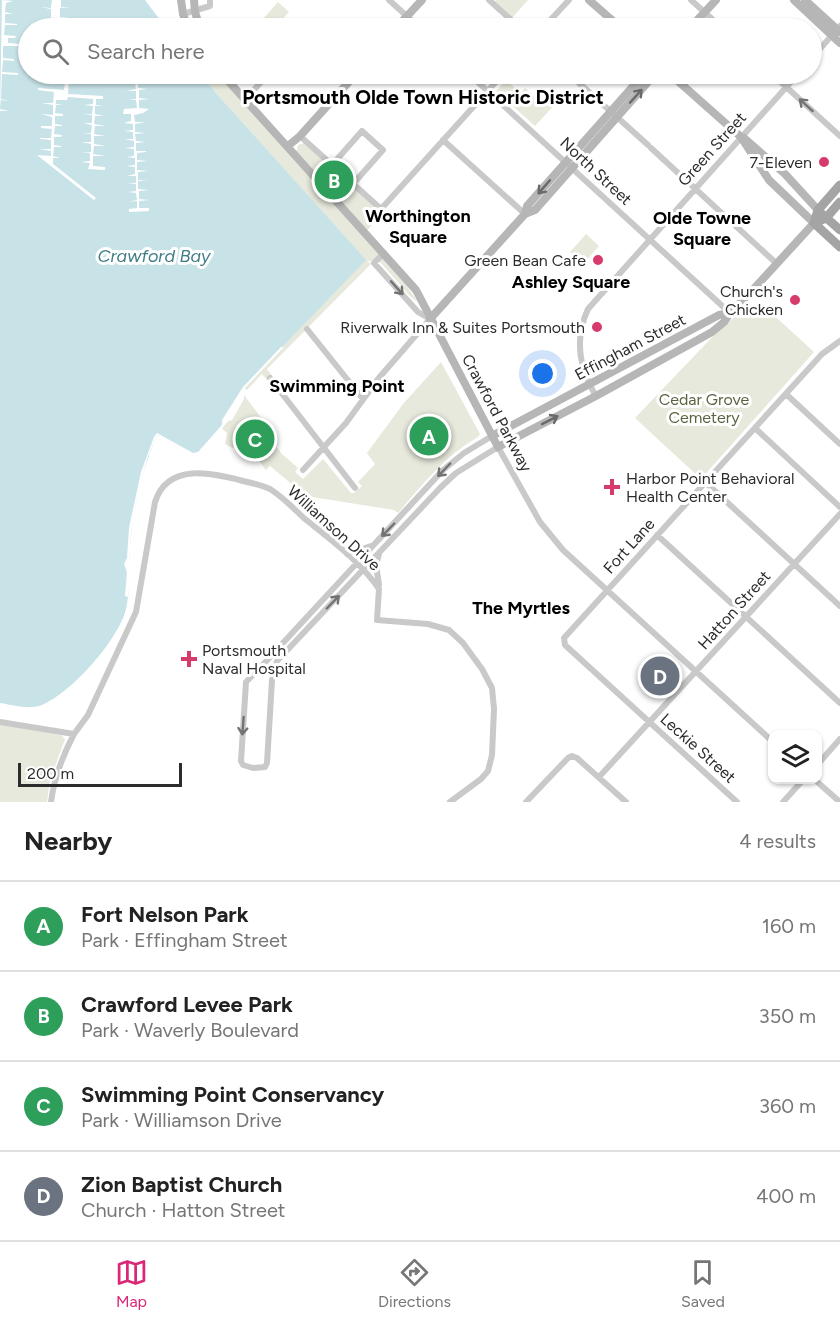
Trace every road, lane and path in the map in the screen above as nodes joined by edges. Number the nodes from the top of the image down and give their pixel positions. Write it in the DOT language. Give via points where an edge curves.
graph roads {
  1 [pos="181,0"];
  2 [pos="194,0"];
  3 [pos="210,0"];
  4 [pos="389,0"];
  5 [pos="422,0"];
  6 [pos="489,0"];
  7 [pos="569,0"];
  8 [pos="589,0"];
  9 [pos="691,0"];
  10 [pos="716,0"];
  11 [pos="794,0"];
  12 [pos="805,0"];
  13 [pos="195,12"];
  14 [pos="705,12"];
  15 [pos="183,14"];
  16 [pos="407,16"];
  17 [pos="184,18"];
  18 [pos="197,18"];
  19 [pos="509,18"];
  20 [pos="552,18"];
  21 [pos="610,18"];
  22 [pos="699,18"];
  23 [pos="711,18"];
  24 [pos="819,18"];
  25 [pos="822,20"];
  26 [pos="837,31"];
  27 [pos="840,43"];
  28 [pos="822,47"];
  29 [pos="232,84"];
  30 [pos="259,84"];
  31 [pos="347,84"];
  32 [pos="481,84"];
  33 [pos="494,84"];
  34 [pos="580,84"];
  35 [pos="637,84"];
  36 [pos="645,84"];
  37 [pos="681,84"];
  38 [pos="783,84"];
  39 [pos="789,84"];
  40 [pos="786,87"];
  41 [pos="488,90"];
  42 [pos="246,99"];
  43 [pos="614,115"];
  44 [pos="300,136"];
  45 [pos="840,136"];
  46 [pos="741,137"];
  47 [pos="443,140"];
  48 [pos="288,146"];
  49 [pos="566,161"];
  50 [pos="332,165"];
  51 [pos="573,168"];
  52 [pos="353,184"];
  53 [pos="840,185"];
  54 [pos="695,188"];
  55 [pos="840,202"];
  56 [pos="818,210"];
  57 [pos="525,214"];
  58 [pos="826,218"];
  59 [pos="814,223"];
  60 [pos="840,230"];
  61 [pos="650,239"];
  62 [pos="840,247"];
  63 [pos="384,254"];
  64 [pos="776,263"];
  65 [pos="730,313"];
  66 [pos="430,319"];
  67 [pos="307,329"];
  68 [pos="840,340"];
  69 [pos="270,378"];
  70 [pos="589,385"];
  71 [pos="786,394"];
  72 [pos="596,396"];
  73 [pos="363,399"];
  74 [pos="755,428"];
  75 [pos="492,436"];
  76 [pos="840,444"];
  77 [pos="498,447"];
  78 [pos="324,448"];
  79 [pos="303,470"];
  80 [pos="705,482"];
  81 [pos="355,488"];
  82 [pos="840,507"];
  83 [pos="840,514"];
  84 [pos="657,535"];
  85 [pos="374,544"];
  86 [pos="380,551"];
  87 [pos="347,554"];
  88 [pos="356,563"];
  89 [pos="794,564"];
  90 [pos="363,570"];
  91 [pos="379,589"];
  92 [pos="606,590"];
  93 [pos="840,606"];
  94 [pos="746,617"];
  95 [pos="563,640"];
  96 [pos="696,671"];
  97 [pos="840,704"];
  98 [pos="0,722"];
  99 [pos="650,722"];
  100 [pos="74,734"];
  101 [pos="768,737"];
  102 [pos="840,739"];
  103 [pos="822,759"];
  104 [pos="599,777"];
  105 [pos="799,784"];
  106 [pos="820,784"];
  107 [pos="51,802"];
  108 [pos="450,802"];
  109 [pos="526,802"];
  110 [pos="626,802"];
  111 [pos="737,802"];
  112 [pos="783,802"];
  113 [pos="840,802"];
  1 -- 15 [label="main road"];
  2 -- 13 [label="main road"];
  3 -- 13 [label="street" via="210,6"];
  4 -- 16 [label="street"];
  5 -- 16 [label="main road"];
  6 -- 19 [label="street"];
  7 -- 20 [label="street"];
  8 -- 21 [label="main road"];
  9 -- 14 [label="street"];
  10 -- 14 [label="main road"];
  11 -- 24 [label="main road"];
  12 -- 26 [label="main road"];
  13 -- 15 [label="street"];
  13 -- 18 [label="main road"];
  14 -- 22 [label="main road"];
  14 -- 23 [label="street"];
  15 -- 17 [label="main road"];
  25 -- 26 [label="main road"];
  26 -- 27 [label="main road"];
  26 -- 28 [label="street"];
  29 -- 42 [label="main road, Crawford Parkway"];
  30 -- 42 [label="street"];
  31 -- 44 [label="main road"];
  32 -- 41 [label="street, North Street"];
  33 -- 41 [label="street"];
  34 -- 43 [label="street"];
  35 -- 43 [label="main road"];
  43 -- 36 [label="main road, one-way"];
  37 -- 46 [label="main road"];
  38 -- 40 [label="street"];
  39 -- 40 [label="street, Green Street"];
  45 -- 40 [label="street, one-way"];
  40 -- 46 [label="street, Green Street"];
  41 -- 47 [label="street"];
  41 -- 49 [label="street, North Street"];
  42 -- 48 [label="main road, Crawford Parkway"];
  43 -- 49 [label="main road"];
  43 -- 51 [label="main road"];
  43 -- 54 [label="street"];
  44 -- 48 [label="main road"];
  44 -- 50 [label="street"];
  46 -- 54 [label="street, Green Street"];
  46 -- 56 [label="main road" via="781,170"];
  46 -- 59 [label="main road" via="768,180"];
  47 -- 52 [label="street" via="381,209"];
  47 -- 57 [label="street"];
  48 -- 63 [label="main road, Crawford Parkway"];
  49 -- 51 [label="street, North Street"];
  49 -- 57 [label="main road, one-way" via="527,206"];
  50 -- 52 [label="street"];
  50 -- 52 [label="street" via="362,131 383,150"];
  51 -- 57 [label="main road" via="535,210"];
  51 -- 61 [label="street, North Street"];
  53 -- 56 [label="main road, Effingham Street"];
  54 -- 61 [label="street, Green Street"];
  54 -- 64 [label="street"];
  55 -- 58 [label="main road, Effingham Street"];
  56 -- 58 [label="main road"];
  56 -- 59 [label="main road, Effingham Street"];
  57 -- 66 [label="main road"];
  58 -- 59 [label="main road, Effingham Street"];
  58 -- 60 [label="main road"];
  59 -- 62 [label="main road"];
  59 -- 64 [label="main road, Effingham Street"];
  61 -- 65 [label="street, North Street"];
  61 -- 70 [label="street, Green Street" via="591,303 582,321 579,348"];
  63 -- 66 [label="main road, Crawford Parkway" via="416,290"];
  63 -- 66 [label="street, one-way" via="374,262 418,312"];
  64 -- 65 [label="main road, Effingham Street"];
  65 -- 70 [label="main road, Effingham Street" via="719,315"];
  65 -- 72 [label="main road, Effingham Street" via="695,343"];
  66 -- 73 [label="street"];
  66 -- 75 [label="main road, Crawford Parkway"];
  67 -- 73 [label="street"];
  68 -- 71 [label="street, Fort Lane"];
  69 -- 78 [label="street"];
  70 -- 72 [label="street, Green Street"];
  70 -- 75 [label="main road, Effingham Street"];
  71 -- 74 [label="street, Fort Lane"];
  71 -- 76 [label="street"];
  77 -- 72 [label="main road, Effingham Street, one-way"];
  73 -- 78 [label="street"];
  74 -- 80 [label="street, Fort Lane"];
  74 -- 82 [label="street"];
  75 -- 77 [label="main road, Crawford Parkway"];
  75 -- 85 [label="street, Effingham Street, one-way" via="453,461"];
  77 -- 86 [label="street, Effingham Street" via="456,473"];
  77 -- 92 [label="street, Crawford Parkway" via="540,522"];
  78 -- 79 [label="street"];
  78 -- 81 [label="street"];
  80 -- 84 [label="street, Fort Lane"];
  80 -- 89 [label="street"];
  83 -- 89 [label="street, Hatton Street"];
  84 -- 92 [label="street, Fort Lane"];
  84 -- 94 [label="street"];
  85 -- 87 [label="street"];
  85 -- 88 [label="street"];
  86 -- 90 [label="street"];
  86 -- 91 [label="street" via="376,565"];
  87 -- 88 [label="street, Williamson Drive"];
  87 -- 100 [label="street, Williamson Drive" via="265,487 208,474 170,480 155,502 136,612 88,715"];
  88 -- 90 [label="street, Williamson Drive"];
  88 -- 90 [label="street, one-way" via="246,682 243,765 253,768 267,763 272,680 277,661"];
  89 -- 93 [label="street"];
  89 -- 94 [label="street, Hatton Street"];
  90 -- 91 [label="street, Williamson Drive"];
  91 -- 108 [label="street, Williamson Drive" via="377,620 428,624 449,630 463,643 492,688 492,755 488,771"];
  92 -- 95 [label="street, Fort Lane"];
  92 -- 96 [label="street, Crawford Parkway"];
  94 -- 96 [label="street, Hatton Street"];
  94 -- 97 [label="street"];
  95 -- 99 [label="street, Leckie Street"];
  96 -- 99 [label="street, Hatton Street"];
  96 -- 101 [label="street, Crawford Parkway"];
  98 -- 100 [label="street"];
  99 -- 104 [label="street, Hatton Street"];
  99 -- 111 [label="street, Leckie Street"];
  100 -- 107 [label="street, Williamson Drive" via="58,771"];
  102 -- 103 [label="street"];
  104 -- 109 [label="street" via="572,756"];
  104 -- 110 [label="street"];
  105 -- 112 [label="street"];
  106 -- 113 [label="street"];
}
